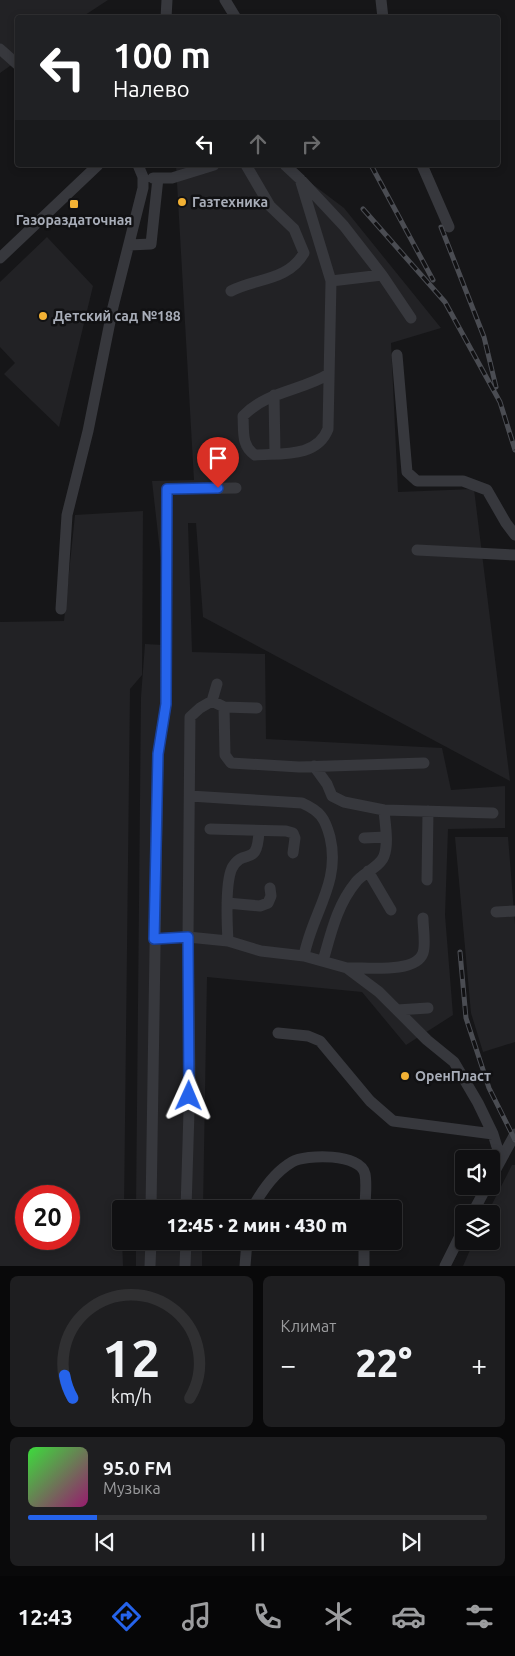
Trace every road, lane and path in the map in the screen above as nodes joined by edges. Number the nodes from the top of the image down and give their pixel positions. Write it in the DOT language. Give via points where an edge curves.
graph roads {
  1 [pos="167,0"];
  2 [pos="225,0"];
  3 [pos="381,0"];
  4 [pos="166,15"];
  5 [pos="234,15"];
  6 [pos="383,15"];
  7 [pos="0,49"];
  8 [pos="15,62"];
  9 [pos="96,167"];
  10 [pos="139,167"];
  11 [pos="208,167"];
  12 [pos="247,167"];
  13 [pos="287,167"];
  14 [pos="423,167"];
  15 [pos="143,177"];
  16 [pos="158,178"];
  17 [pos="300,180"];
  18 [pos="449,227"];
  19 [pos="129,245"];
  20 [pos="0,258"];
  21 [pos="382,275"];
  22 [pos="331,281"];
  23 [pos="231,291"];
  24 [pos="412,318"];
  25 [pos="397,355"];
  26 [pos="329,374"];
  27 [pos="274,395"];
  28 [pos="275,454"];
  29 [pos="236,488"];
  30 [pos="515,535"];
  31 [pos="417,550"];
  32 [pos="515,555"];
  33 [pos="61,609"];
  34 [pos="217,684"];
  35 [pos="212,701"];
  36 [pos="224,708"];
  37 [pos="257,708"];
  38 [pos="424,763"];
  39 [pos="314,766"];
  40 [pos="190,796"];
  41 [pos="384,810"];
  42 [pos="428,811"];
  43 [pos="493,813"];
  44 [pos="210,830"];
  45 [pos="259,831"];
  46 [pos="386,837"];
  47 [pos="364,838"];
  48 [pos="293,853"];
  49 [pos="368,871"];
  50 [pos="427,880"];
  51 [pos="270,888"];
  52 [pos="227,903"];
  53 [pos="391,910"];
  54 [pos="515,911"];
  55 [pos="496,912"];
  56 [pos="423,918"];
  57 [pos="188,937"];
  58 [pos="154,939"];
  59 [pos="228,941"];
  60 [pos="304,956"];
  61 [pos="323,961"];
  62 [pos="347,968"];
  63 [pos="428,1008"];
  64 [pos="397,1010"];
  65 [pos="278,1033"];
  66 [pos="493,1134"];
  67 [pos="515,1134"];
  68 [pos="501,1160"];
  69 [pos="151,1200"];
  70 [pos="186,1200"];
  71 [pos="258,1200"];
  72 [pos="364,1200"];
  73 [pos="455,1246"];
  74 [pos="150,1250"];
  75 [pos="186,1250"];
  76 [pos="246,1250"];
  77 [pos="364,1250"];
  78 [pos="150,1266"];
  79 [pos="185,1266"];
  80 [pos="245,1266"];
  81 [pos="364,1266"];
  82 [pos="445,1266"];
  1 -- 4 [label="street"];
  2 -- 5 [label="street"];
  3 -- 6 [label="street"];
  7 -- 8 [label="street"];
  9 -- 20 [label="street"];
  10 -- 15 [label="street"];
  11 -- 16 [label="street" via="172,178"];
  12 -- 23 [label="street" via="270,206 294,230 304,253 290,269"];
  13 -- 17 [label="street"];
  14 -- 18 [label="street"];
  15 -- 16 [label="street"];
  15 -- 19 [label="street"];
  16 -- 19 [label="street" via="151,244"];
  17 -- 21 [label="street" via="344,226"];
  17 -- 22 [label="street"];
  19 -- 33 [label="street" via="67,515"];
  21 -- 22 [label="street"];
  21 -- 24 [label="street"];
  22 -- 26 [label="street"];
  25 -- 30 [label="street" via="407,472 417,481 463,481 487,490"];
  26 -- 27 [label="street"];
  26 -- 28 [label="street" via="328,429 324,439 308,450"];
  27 -- 28 [label="street"];
  27 -- 28 [label="street" via="252,406 243,416 244,440 249,451 255,455"];
  29 -- 58 [label="street" via="167,489 166,704 158,754"];
  31 -- 32 [label="street"];
  34 -- 35 [label="street"];
  35 -- 36 [label="street"];
  35 -- 40 [label="street" via="190,717"];
  36 -- 37 [label="street"];
  36 -- 39 [label="street" via="225,755 230,764"];
  38 -- 39 [label="street"];
  39 -- 41 [label="street" via="332,796 344,802"];
  40 -- 57 [label="street"];
  40 -- 60 [label="street" via="302,803 317,810 327,825 334,854 332,876"];
  41 -- 42 [label="street"];
  41 -- 46 [label="street"];
  42 -- 43 [label="street"];
  42 -- 50 [label="street"];
  44 -- 45 [label="street"];
  45 -- 48 [label="street" via="293,833 296,838"];
  45 -- 52 [label="street" via="255,854 243,857 231,870"];
  46 -- 47 [label="street"];
  46 -- 49 [label="street" via="383,859"];
  49 -- 53 [label="street"];
  49 -- 61 [label="street" via="347,894 334,921"];
  51 -- 52 [label="street" via="268,903 260,906"];
  52 -- 59 [label="street"];
  54 -- 55 [label="street"];
  56 -- 62 [label="street" via="424,953 418,962 407,967"];
  57 -- 58 [label="street"];
  57 -- 59 [label="street"];
  57 -- 70 [label="street" via="190,1078"];
  58 -- 69 [label="street"];
  59 -- 60 [label="street" via="261,951"];
  60 -- 61 [label="street"];
  61 -- 62 [label="street"];
  62 -- 64 [label="street"];
  63 -- 64 [label="street"];
  64 -- 66 [label="street" via="454,1062"];
  65 -- 66 [label="street" via="308,1036 320,1041 370,1101 392,1121"];
  66 -- 68 [label="street"];
  67 -- 68 [label="street"];
  71 -- 72 [label="street" via="272,1179 286,1166 307,1157 347,1158 358,1163 365,1173"];
  73 -- 82 [label="street"];
  74 -- 78 [label="street"];
  75 -- 79 [label="street"];
  76 -- 80 [label="street"];
  77 -- 81 [label="street"];
}
